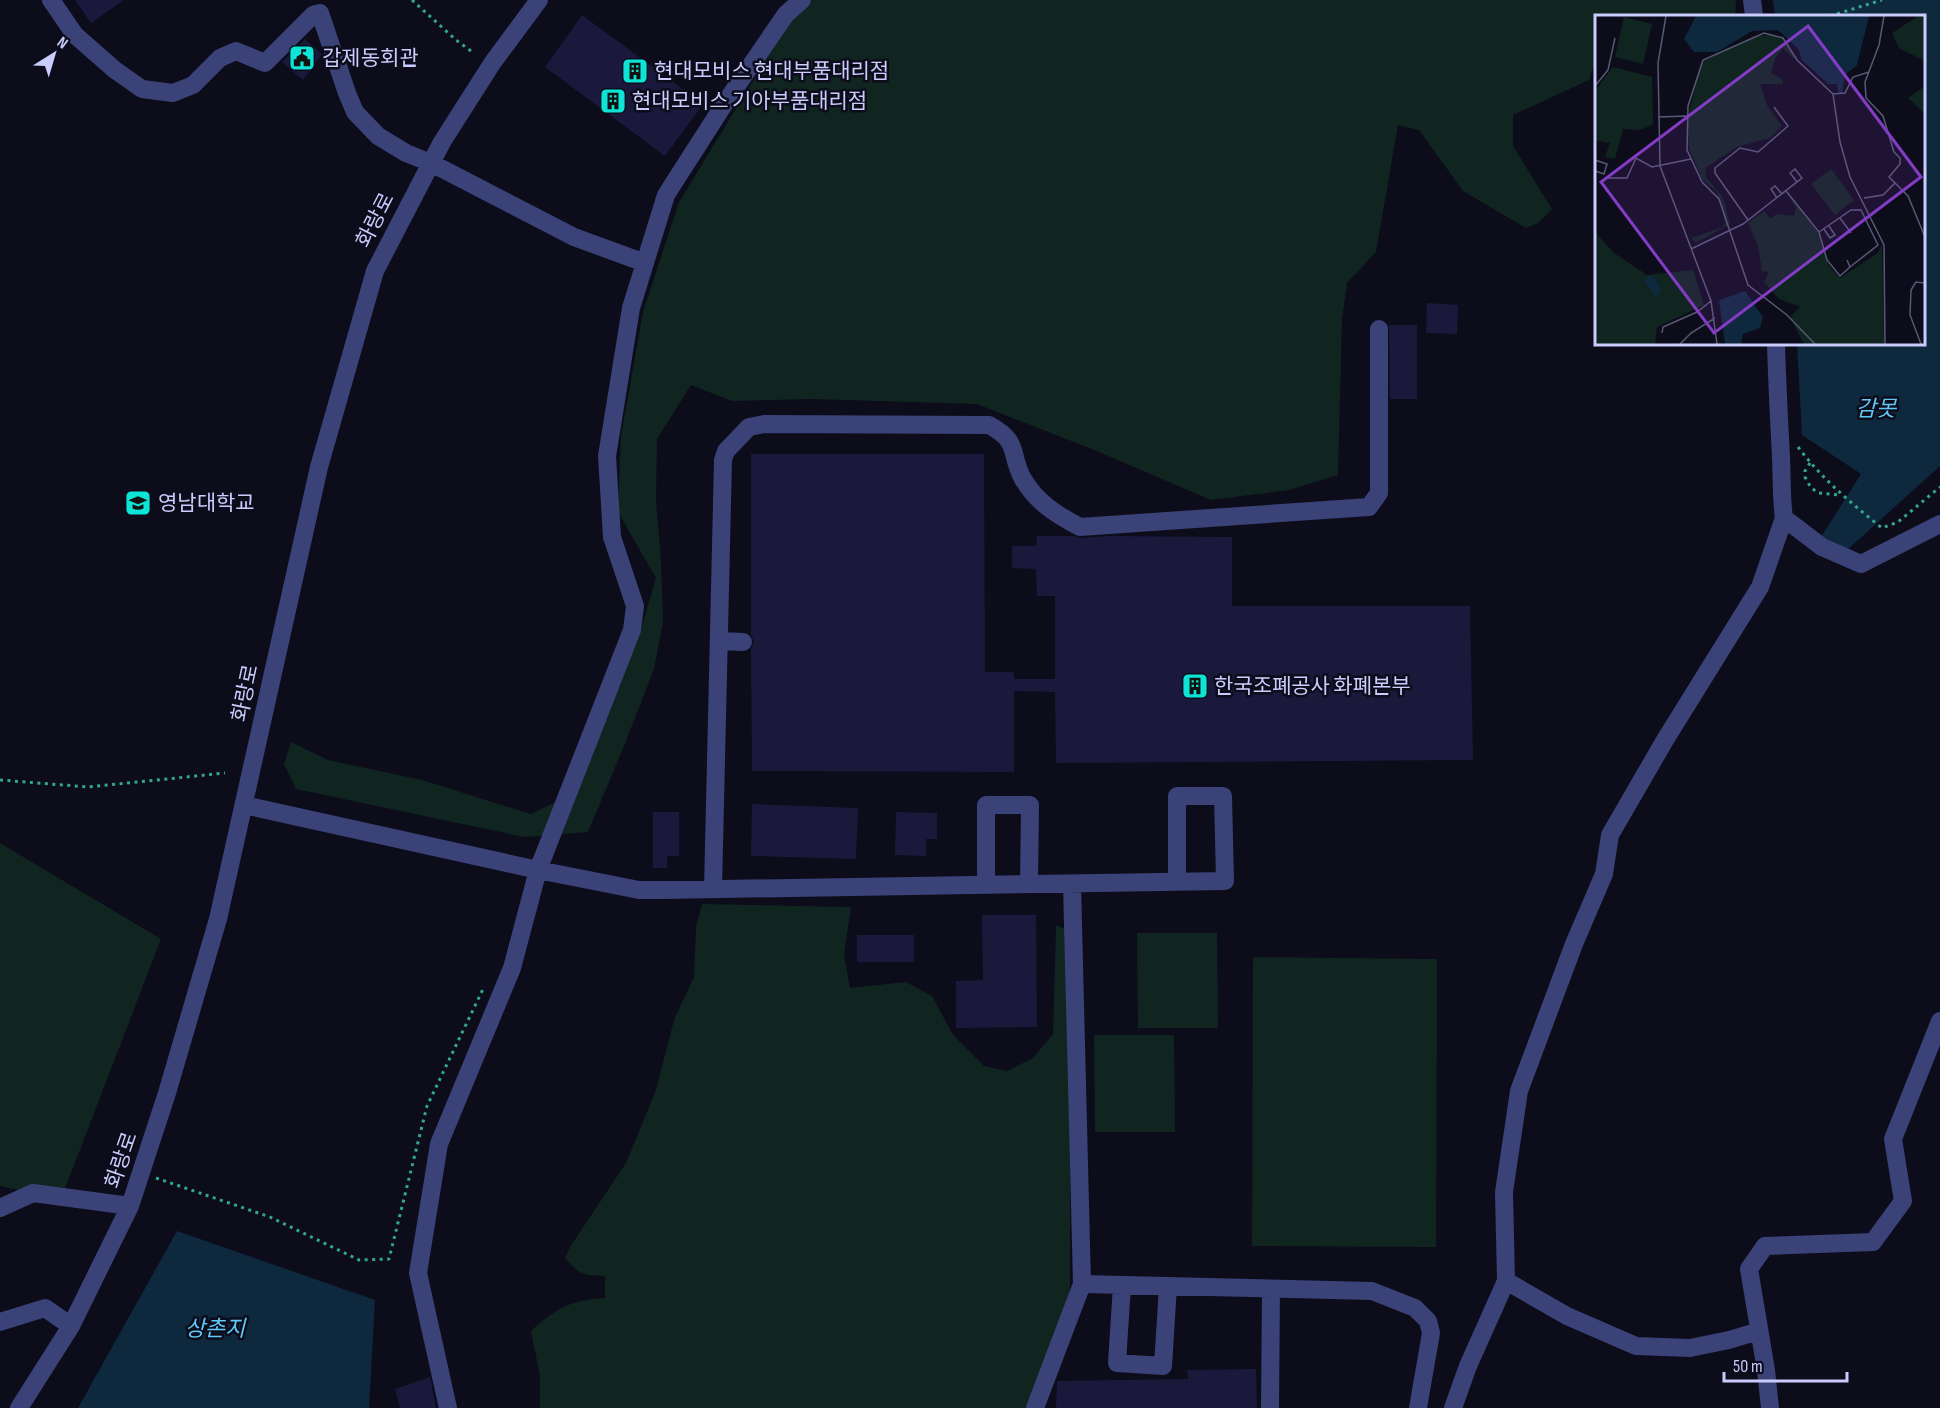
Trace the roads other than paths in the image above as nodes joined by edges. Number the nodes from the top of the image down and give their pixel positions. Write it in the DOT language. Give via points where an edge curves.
graph roads {
  1 [pos="51,0"];
  2 [pos="539,0"];
  3 [pos="802,0"];
  4 [pos="1752,0"];
  5 [pos="322,6"];
  6 [pos="1754,15"];
  7 [pos="431,163"];
  8 [pos="645,262"];
  9 [pos="1379,329"];
  10 [pos="1776,345"];
  11 [pos="1784,518"];
  12 [pos="1940,524"];
  13 [pos="719,641"];
  14 [pos="743,642"];
  15 [pos="244,805"];
  16 [pos="538,870"];
  17 [pos="1177,882"];
  18 [pos="1029,884"];
  19 [pos="1072,884"];
  20 [pos="986,885"];
  21 [pos="713,889"];
  22 [pos="1940,1021"];
  23 [pos="130,1206"];
  24 [pos="0,1208"];
  25 [pos="1506,1281"];
  26 [pos="1082,1284"];
  27 [pos="1122,1285"];
  28 [pos="1168,1286"];
  29 [pos="1271,1289"];
  30 [pos="0,1322"];
  31 [pos="71,1326"];
  32 [pos="1759,1331"];
  33 [pos="19,1408"];
  34 [pos="448,1408"];
  35 [pos="1035,1408"];
  36 [pos="1270,1408"];
  37 [pos="1418,1408"];
  38 [pos="1453,1408"];
  39 [pos="1770,1408"];
  1 -- 5 [label="street" via="75,35 115,70 142,89 173,93 193,85 220,58 236,51 265,63"];
  2 -- 7 [label="street, 화랑로" via="493,62"];
  3 -- 8 [label="street" via="786,14 666,195"];
  4 -- 6 [label="street"];
  5 -- 7 [label="street" via="355,112 378,136"];
  7 -- 8 [label="street" via="574,237"];
  7 -- 15 [label="street, 화랑로" via="375,271 319,467"];
  8 -- 16 [label="street" via="631,308 607,456 612,537 635,606 632,630"];
  9 -- 13 [label="street" via="1379,493 1369,507 1080,527 1057,515 1034,495 1021,477 1014,449 1004,433 989,425 764,423 749,427 726,451 723,460"];
  10 -- 11 [label="street"];
  11 -- 12 [label="street" via="1822,547 1861,564"];
  11 -- 25 [label="street" via="1760,587 1610,835 1604,874 1519,1091 1504,1192"];
  13 -- 14 [label="street"];
  13 -- 21 [label="street"];
  15 -- 16 [label="street"];
  15 -- 23 [label="street, 화랑로" via="218,919"];
  16 -- 21 [label="street" via="639,890"];
  16 -- 34 [label="street" via="512,968 439,1144 418,1273"];
  17 -- 17 [label="street" via="1225,881 1223,796 1177,796"];
  17 -- 19 [label="street"];
  18 -- 19 [label="street"];
  18 -- 20 [label="street"];
  18 -- 20 [label="street" via="1030,805 986,805"];
  19 -- 26 [label="street"];
  20 -- 21 [label="street"];
  22 -- 32 [label="street" via="1893,1139 1903,1201 1873,1242 1765,1246 1749,1269"];
  23 -- 24 [label="street" via="33,1193"];
  23 -- 31 [label="street, 화랑로"];
  25 -- 32 [label="street" via="1568,1316 1636,1346 1690,1348"];
  25 -- 38 [label="street"];
  26 -- 27 [label="street"];
  26 -- 35 [label="street"];
  27 -- 28 [label="street"];
  27 -- 28 [label="street" via="1118,1363 1163,1366"];
  28 -- 29 [label="street"];
  29 -- 36 [label="street"];
  29 -- 37 [label="street" via="1372,1291 1415,1308 1428,1321 1431,1334"];
  30 -- 31 [label="street" via="45,1308"];
  31 -- 33 [label="street, 화랑로"];
  32 -- 39 [label="street"];
}
